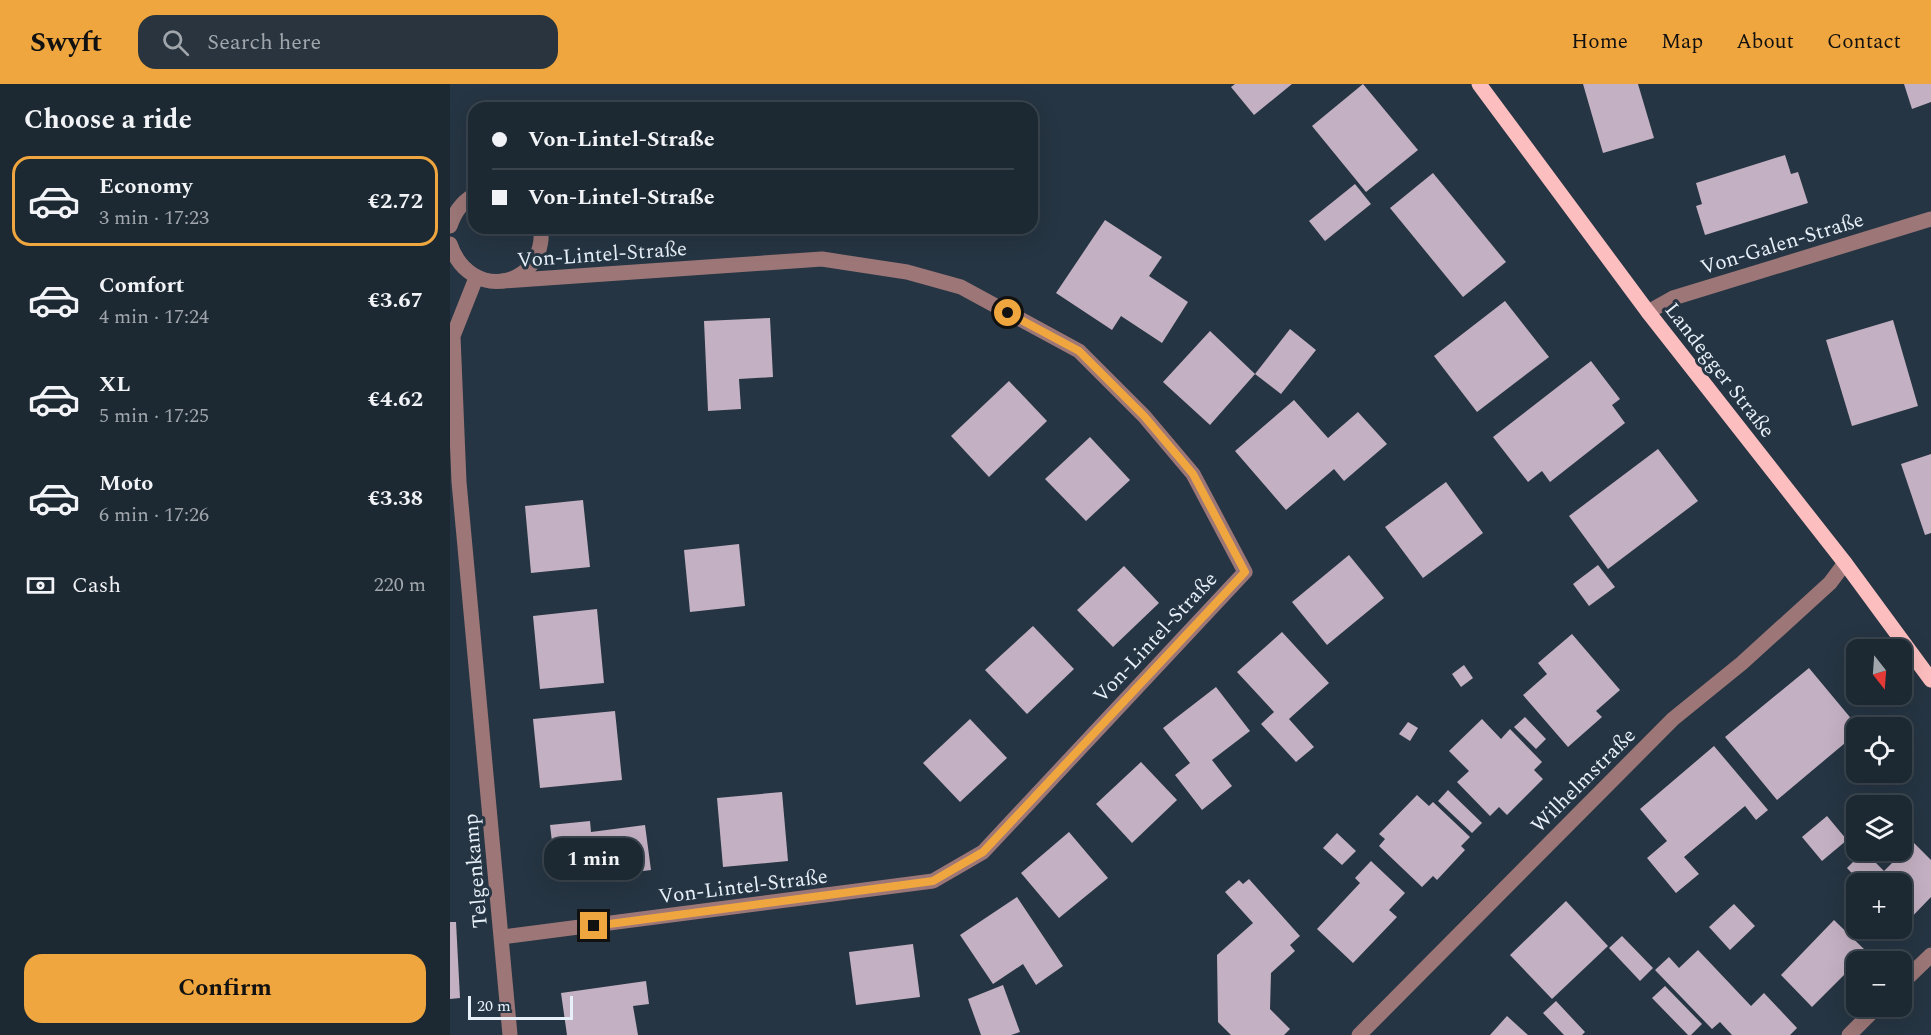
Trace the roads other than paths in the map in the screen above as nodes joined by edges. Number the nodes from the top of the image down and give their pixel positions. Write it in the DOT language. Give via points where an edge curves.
graph roads {
  1 [pos="1479,84"];
  2 [pos="468,198"];
  3 [pos="1931,219"];
  4 [pos="450,226"];
  5 [pos="542,234"];
  6 [pos="450,244"];
  7 [pos="476,278"];
  8 [pos="503,281"];
  9 [pos="1647,312"];
  10 [pos="1845,563"];
  11 [pos="1931,680"];
  12 [pos="502,937"];
  13 [pos="1931,955"];
  14 [pos="1912,973"];
  15 [pos="1867,1017"];
  16 [pos="510,1035"];
  17 [pos="1359,1035"];
  18 [pos="1849,1035"];
  1 -- 9 [label="main road, Landegger Straße"];
  2 -- 4 [label="street"];
  3 -- 9 [label="street, Von-Galen-Straße" via="1673,298"];
  5 -- 8 [label="street, Von-Lintel-Straße" via="530,267"];
  6 -- 7 [label="street" via="454,257"];
  7 -- 8 [label="street, Von-Lintel-Straße"];
  7 -- 12 [label="street, Telgenkamp" via="453,336 459,482"];
  8 -- 12 [label="street, Von-Lintel-Straße" via="822,260 906,272 961,287 1079,351 1144,416 1193,474 1245,572 983,852 933,881"];
  9 -- 10 [label="main road, Landegger Straße"];
  10 -- 11 [label="main road, Landegger Straße"];
  10 -- 17 [label="street, Wilhelmstraße" via="1830,583 1742,663 1673,719"];
  12 -- 16 [label="street, Telgenkamp"];
  13 -- 14 [label="street"];
  15 -- 18 [label="street"];
}
